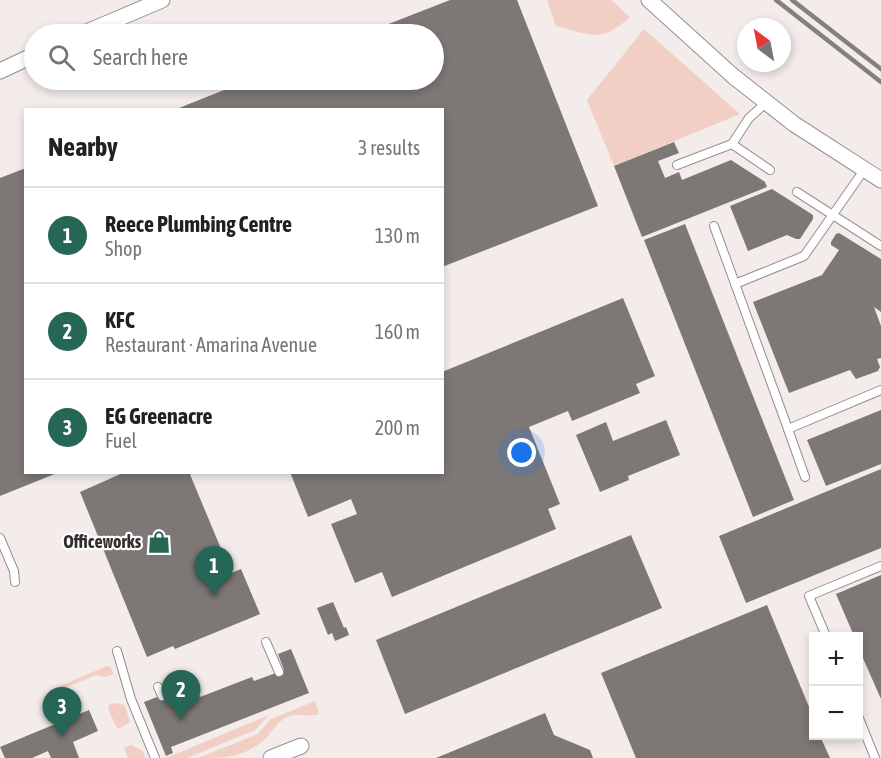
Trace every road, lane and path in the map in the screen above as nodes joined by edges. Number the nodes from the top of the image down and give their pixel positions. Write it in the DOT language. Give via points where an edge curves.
graph roads {
  1 [pos="162,0"];
  2 [pos="649,0"];
  3 [pos="106,24"];
  4 [pos="24,60"];
  5 [pos="0,70"];
  6 [pos="767,102"];
  7 [pos="732,144"];
  8 [pos="677,165"];
  9 [pos="864,170"];
  10 [pos="770,171"];
  11 [pos="881,180"];
  12 [pos="797,192"];
  13 [pos="833,217"];
  14 [pos="714,226"];
  15 [pos="881,246"];
  16 [pos="735,284"];
  17 [pos="881,390"];
  18 [pos="788,429"];
  19 [pos="805,477"];
  20 [pos="0,538"];
  21 [pos="881,566"];
  22 [pos="15,582"];
  23 [pos="824,632"];
  24 [pos="266,642"];
  25 [pos="117,651"];
  26 [pos="279,672"];
  27 [pos="158,687"];
  28 [pos="162,696"];
  29 [pos="863,728"];
  30 [pos="301,746"];
  31 [pos="155,758"];
  32 [pos="271,758"];
  33 [pos="875,758"];
  1 -- 3 [label="street"];
  2 -- 6 [label="street"];
  4 -- 5 [label="street"];
  6 -- 7 [label="lane" via="749,118"];
  6 -- 9 [label="street"];
  7 -- 8 [label="lane"];
  7 -- 10 [label="lane"];
  9 -- 11 [label="street"];
  9 -- 13 [label="lane"];
  12 -- 13 [label="lane"];
  13 -- 15 [label="lane"];
  13 -- 16 [label="lane" via="804,256"];
  14 -- 16 [label="lane"];
  16 -- 18 [label="lane"];
  17 -- 18 [label="lane"];
  18 -- 19 [label="lane"];
  20 -- 22 [label="lane"];
  21 -- 23 [label="lane" via="809,596"];
  24 -- 26 [label="lane"];
  25 -- 31 [label="lane"];
  27 -- 28 [label="lane"];
  29 -- 33 [label="lane"];
  30 -- 32 [label="street"];
}
